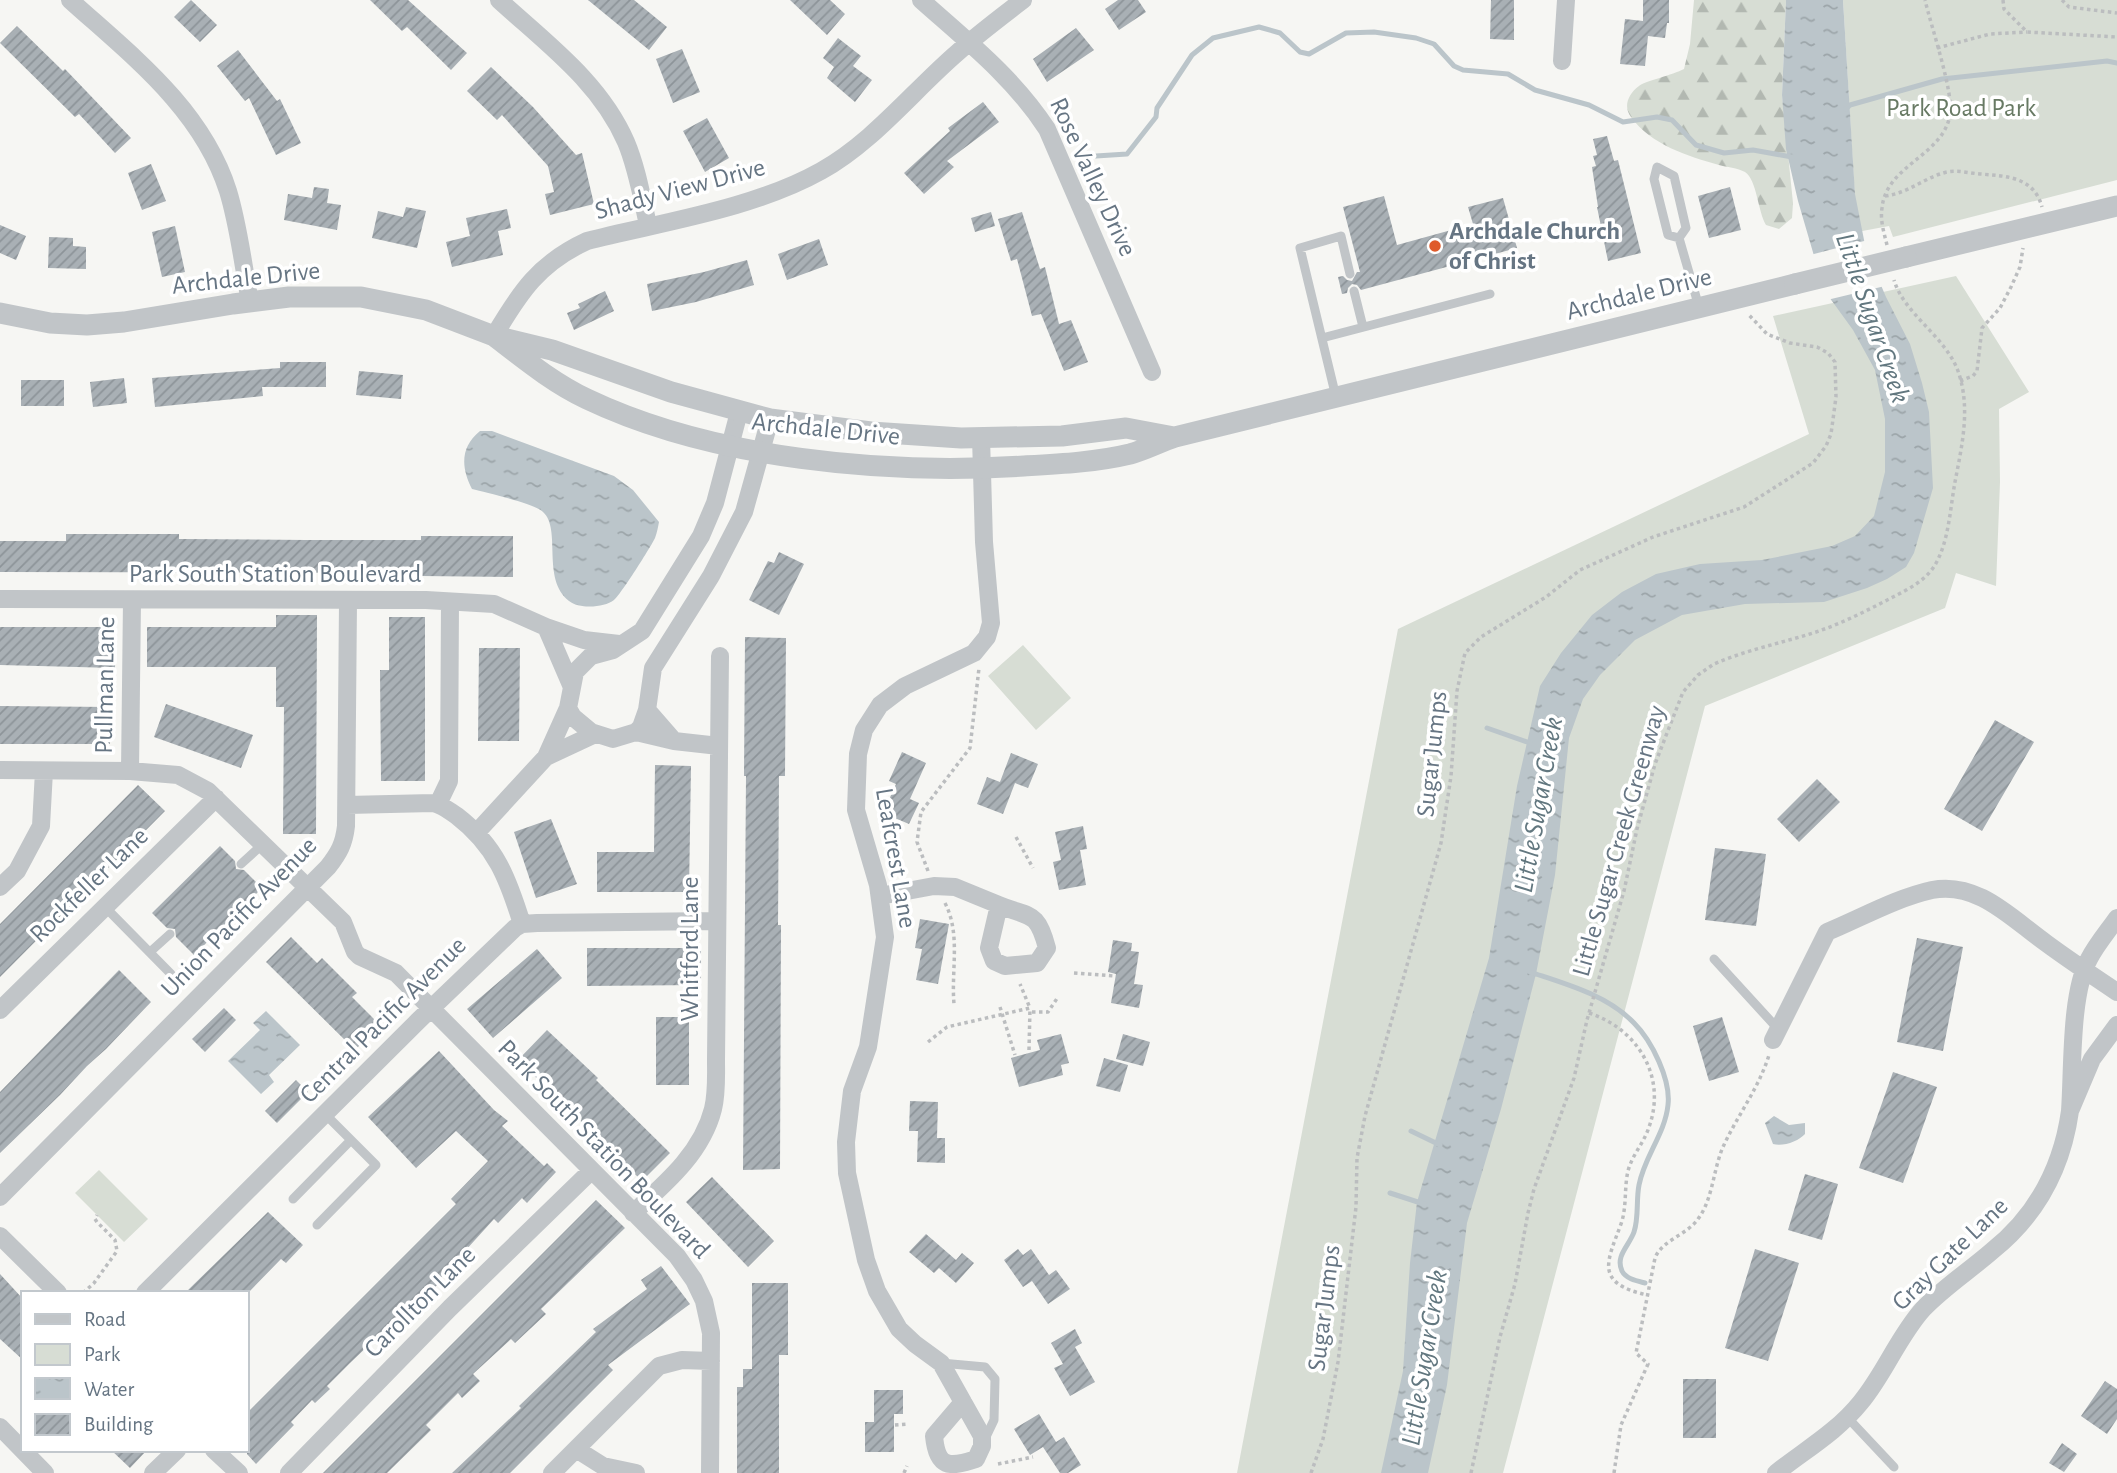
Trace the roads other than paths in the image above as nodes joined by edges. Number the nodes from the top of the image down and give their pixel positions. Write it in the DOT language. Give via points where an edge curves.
graph roads {
  1 [pos="70,0"];
  2 [pos="499,0"];
  3 [pos="921,0"];
  4 [pos="1023,0"];
  5 [pos="1566,0"];
  6 [pos="969,43"];
  7 [pos="1562,61"];
  8 [pos="2117,206"];
  9 [pos="648,225"];
  10 [pos="1679,238"];
  11 [pos="1350,274"];
  12 [pos="1354,291"];
  13 [pos="1490,294"];
  14 [pos="250,302"];
  15 [pos="1699,308"];
  16 [pos="0,313"];
  17 [pos="1363,327"];
  18 [pos="494,336"];
  19 [pos="1322,338"];
  20 [pos="1152,372"];
  21 [pos="1336,397"];
  22 [pos="738,412"];
  23 [pos="770,419"];
  24 [pos="981,437"];
  25 [pos="1175,437"];
  26 [pos="731,446"];
  27 [pos="762,451"];
  28 [pos="981,469"];
  29 [pos="685,560"];
  30 [pos="711,576"];
  31 [pos="0,599"];
  32 [pos="132,600"];
  33 [pos="348,602"];
  34 [pos="450,602"];
  35 [pos="545,627"];
  36 [pos="622,644"];
  37 [pos="720,656"];
  38 [pos="571,685"];
  39 [pos="568,708"];
  40 [pos="647,710"];
  41 [pos="636,732"];
  42 [pos="595,734"];
  43 [pos="674,741"];
  44 [pos="719,746"];
  45 [pos="546,757"];
  46 [pos="0,770"];
  47 [pos="44,771"];
  48 [pos="130,771"];
  49 [pos="216,798"];
  50 [pos="438,804"];
  51 [pos="347,805"];
  52 [pos="477,832"];
  53 [pos="263,844"];
  54 [pos="242,864"];
  55 [pos="0,887"];
  56 [pos="307,888"];
  57 [pos="880,897"];
  58 [pos="999,905"];
  59 [pos="104,907"];
  60 [pos="2117,918"];
  61 [pos="716,921"];
  62 [pos="522,924"];
  63 [pos="170,934"];
  64 [pos="150,953"];
  65 [pos="1714,959"];
  66 [pos="2084,970"];
  67 [pos="171,974"];
  68 [pos="2117,992"];
  69 [pos="430,1009"];
  70 [pos="0,1010"];
  71 [pos="2117,1025"];
  72 [pos="1776,1035"];
  73 [pos="2070,1111"];
  74 [pos="325,1114"];
  75 [pos="351,1140"];
  76 [pos="591,1171"];
  77 [pos="0,1197"];
  78 [pos="293,1199"];
  79 [pos="633,1213"];
  80 [pos="317,1225"];
  81 [pos="0,1236"];
  82 [pos="56,1291"];
  83 [pos="147,1291"];
  84 [pos="711,1361"];
  85 [pos="941,1363"];
  86 [pos="963,1402"];
  87 [pos="1847,1417"];
  88 [pos="0,1427"];
  89 [pos="982,1446"];
  90 [pos="21,1448"];
  91 [pos="576,1449"];
  92 [pos="24,1452"];
  93 [pos="175,1452"];
  94 [pos="216,1452"];
  95 [pos="1894,1467"];
  96 [pos="45,1473"];
  97 [pos="153,1473"];
  98 [pos="239,1473"];
  99 [pos="289,1473"];
  100 [pos="552,1473"];
  101 [pos="636,1473"];
  102 [pos="710,1473"];
  103 [pos="1776,1473"];
  1 -- 14 [label="street" via="153,75 202,135 228,189"];
  2 -- 9 [label="street" via="579,72 610,111 632,159"];
  3 -- 6 [label="street, Rose Valley Drive"];
  4 -- 6 [label="street, Shady View Drive"];
  5 -- 7 [label="street"];
  6 -- 9 [label="street, Shady View Drive" via="855,148 823,170 751,201"];
  6 -- 20 [label="street, Rose Valley Drive" via="1007,76 1047,129"];
  8 -- 15 [label="street, Archdale Drive, bridge" via="1899,263"];
  9 -- 18 [label="street, Shady View Drive" via="567,250 518,296"];
  10 -- 10 [label="lane" via="1686,228 1674,176 1657,167 1654,179 1668,235"];
  10 -- 15 [label="lane"];
  11 -- 19 [label="lane" via="1340,236 1300,248"];
  12 -- 17 [label="lane"];
  13 -- 17 [label="lane"];
  14 -- 16 [label="street, Archdale Drive" via="87,325"];
  14 -- 18 [label="street, Archdale Drive" via="361,297 426,310"];
  15 -- 21 [label="street, Archdale Drive"];
  17 -- 19 [label="lane"];
  18 -- 22 [label="street, Archdale Drive" via="552,350"];
  18 -- 26 [label="street, Archdale Drive" via="585,398 639,421"];
  19 -- 21 [label="lane"];
  21 -- 25 [label="street, Archdale Drive"];
  22 -- 23 [label="street, Archdale Drive"];
  22 -- 26 [label="street"];
  23 -- 24 [label="street, Archdale Drive" via="871,432"];
  23 -- 27 [label="street"];
  24 -- 25 [label="street, Archdale Drive" via="1062,436 1126,428"];
  24 -- 28 [label="street, Leafcrest Lane"];
  25 -- 28 [label="street, Archdale Drive" via="1130,454"];
  26 -- 27 [label="street, Archdale Drive"];
  26 -- 29 [label="street" via="715,503"];
  27 -- 28 [label="street, Archdale Drive" via="845,462"];
  27 -- 30 [label="street" via="744,512"];
  28 -- 57 [label="street, Leafcrest Lane" via="991,623 987,637 974,653 905,685 880,705 864,730 858,754 856,810"];
  29 -- 30 [label="street"];
  29 -- 36 [label="street" via="642,631"];
  30 -- 40 [label="street" via="653,668"];
  31 -- 32 [label="street, Park South Station Boulevard"];
  32 -- 33 [label="street, Park South Station Boulevard"];
  32 -- 48 [label="street, Pullman Lane"];
  33 -- 34 [label="street, Park South Station Boulevard"];
  33 -- 51 [label="street, Union Pacific Avenue"];
  34 -- 35 [label="street, Park South Station Boulevard" via="494,604"];
  34 -- 50 [label="street" via="449,781"];
  35 -- 36 [label="street, Park South Station Boulevard" via="584,640"];
  35 -- 38 [label="street"];
  36 -- 38 [label="street" via="591,656 575,672"];
  37 -- 44 [label="street, Whitford Lane"];
  38 -- 39 [label="street"];
  39 -- 42 [label="street"];
  39 -- 45 [label="street"];
  40 -- 41 [label="street"];
  40 -- 43 [label="street"];
  41 -- 42 [label="street" via="613,739"];
  41 -- 43 [label="street"];
  42 -- 45 [label="street"];
  43 -- 44 [label="street"];
  44 -- 61 [label="street, Whitford Lane"];
  45 -- 52 [label="street"];
  46 -- 47 [label="street"];
  47 -- 48 [label="street"];
  47 -- 55 [label="street" via="41,826 17,871"];
  48 -- 49 [label="street" via="178,775"];
  49 -- 53 [label="street"];
  49 -- 59 [label="street, Rockfeller Lane"];
  50 -- 51 [label="street"];
  50 -- 52 [label="street"];
  51 -- 56 [label="street, Union Pacific Avenue" via="344,842"];
  52 -- 62 [label="street" via="500,862"];
  53 -- 54 [label="lane"];
  53 -- 56 [label="street"];
  56 -- 69 [label="street, Park South Station Boulevard" via="343,922 359,956 396,973"];
  56 -- 77 [label="street, Union Pacific Avenue"];
  57 -- 58 [label="street" via="934,886 955,887"];
  57 -- 85 [label="street, Leafcrest Lane" via="885,937 882,965 869,1047 852,1091 847,1173 866,1260 886,1310 915,1345"];
  59 -- 64 [label="lane"];
  59 -- 70 [label="street, Rockfeller Lane"];
  60 -- 66 [label="street"];
  61 -- 62 [label="street"];
  61 -- 79 [label="street, Whitford Lane" via="713,1110 694,1150"];
  62 -- 69 [label="street, Central Pacific Avenue" via="506,934"];
  63 -- 64 [label="lane"];
  64 -- 67 [label="lane"];
  65 -- 72 [label="lane"];
  66 -- 68 [label="street"];
  66 -- 72 [label="street" via="1992,902 1972,894 1934,890 1826,932"];
  66 -- 73 [label="street"];
  69 -- 74 [label="street, Central Pacific Avenue"];
  69 -- 76 [label="street, Park South Station Boulevard"];
  71 -- 73 [label="street" via="2092,1059"];
  73 -- 87 [label="street, Gray Gate Lane" via="2057,1167 2032,1210 1993,1251 1921,1311"];
  74 -- 75 [label="lane"];
  74 -- 83 [label="street, Central Pacific Avenue"];
  75 -- 78 [label="lane"];
  75 -- 80 [label="lane" via="376,1165"];
  76 -- 79 [label="street, Park South Station Boulevard"];
  76 -- 99 [label="street, Carollton Lane"];
  79 -- 84 [label="street, Park South Station Boulevard" via="677,1256 694,1280 711,1333"];
  81 -- 82 [label="street"];
  84 -- 91 [label="street" via="682,1360 659,1366"];
  84 -- 102 [label="street, Park South Station Boulevard"];
  85 -- 86 [label="street"];
  85 -- 89 [label="lane" via="985,1367 995,1379 994,1420"];
  86 -- 89 [label="street" via="982,1436"];
  86 -- 89 [label="street" via="933,1436 935,1453 943,1463 956,1465 976,1459"];
  87 -- 95 [label="lane"];
  87 -- 103 [label="street, Gray Gate Lane"];
  88 -- 90 [label="street"];
  91 -- 100 [label="street"];
  91 -- 101 [label="street" via="603,1466"];
  92 -- 96 [label="street"];
  93 -- 97 [label="street"];
  94 -- 98 [label="street"];
}
